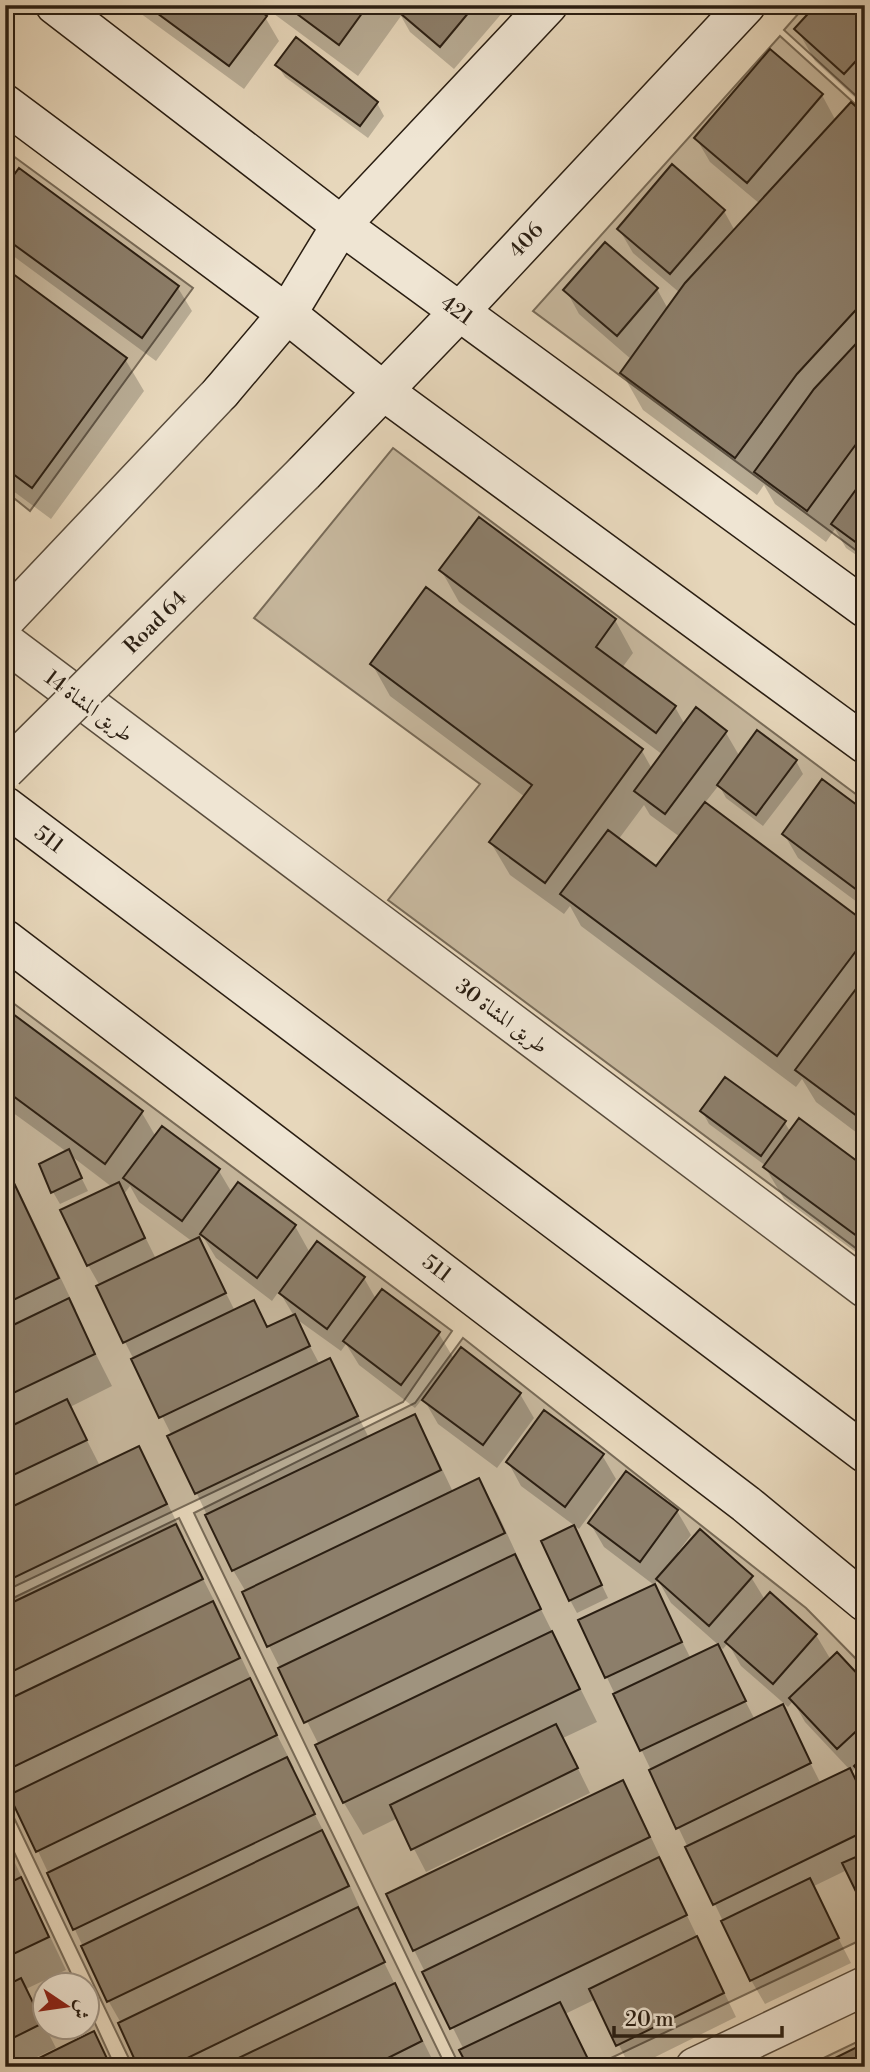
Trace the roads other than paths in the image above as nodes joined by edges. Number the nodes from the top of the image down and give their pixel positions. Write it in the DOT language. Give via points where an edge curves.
graph roads {
  1 [pos="55,5"];
  2 [pos="548,5"];
  3 [pos="746,5"];
  4 [pos="5,104"];
  5 [pos="341,225"];
  6 [pos="459,312"];
  7 [pos="286,314"];
  8 [pos="382,390"];
  9 [pos="304,473"];
  10 [pos="865,608"];
  11 [pos="5,620"];
  12 [pos="5,642"];
  13 [pos="140,744"];
  14 [pos="865,744"];
  15 [pos="5,770"];
  16 [pos="5,806"];
  17 [pos="5,939"];
  18 [pos="865,1288"];
  19 [pos="865,1452"];
  20 [pos="865,1602"];
  21 [pos="865,1986"];
  22 [pos="695,2067"];
  1 -- 5 [label="street, 421"];
  2 -- 5 [label="street"];
  3 -- 6 [label="street, 406"];
  4 -- 7 [label="street"];
  5 -- 6 [label="street, 421"];
  5 -- 7 [label="street"];
  6 -- 8 [label="street, 406"];
  6 -- 10 [label="street, 421"];
  7 -- 8 [label="street"];
  7 -- 11 [label="street" via="221,392"];
  8 -- 9 [label="street, 406"];
  8 -- 14 [label="street"];
  9 -- 15 [label="street, Road 64, bridge"];
  12 -- 13 [label="street, طريق المشاة 14"];
  13 -- 18 [label="street, طريق المشاة 30"];
  16 -- 19 [label="street, 511"];
  17 -- 20 [label="street, 511" via="746,1504"];
  21 -- 22 [label="street"];
}
